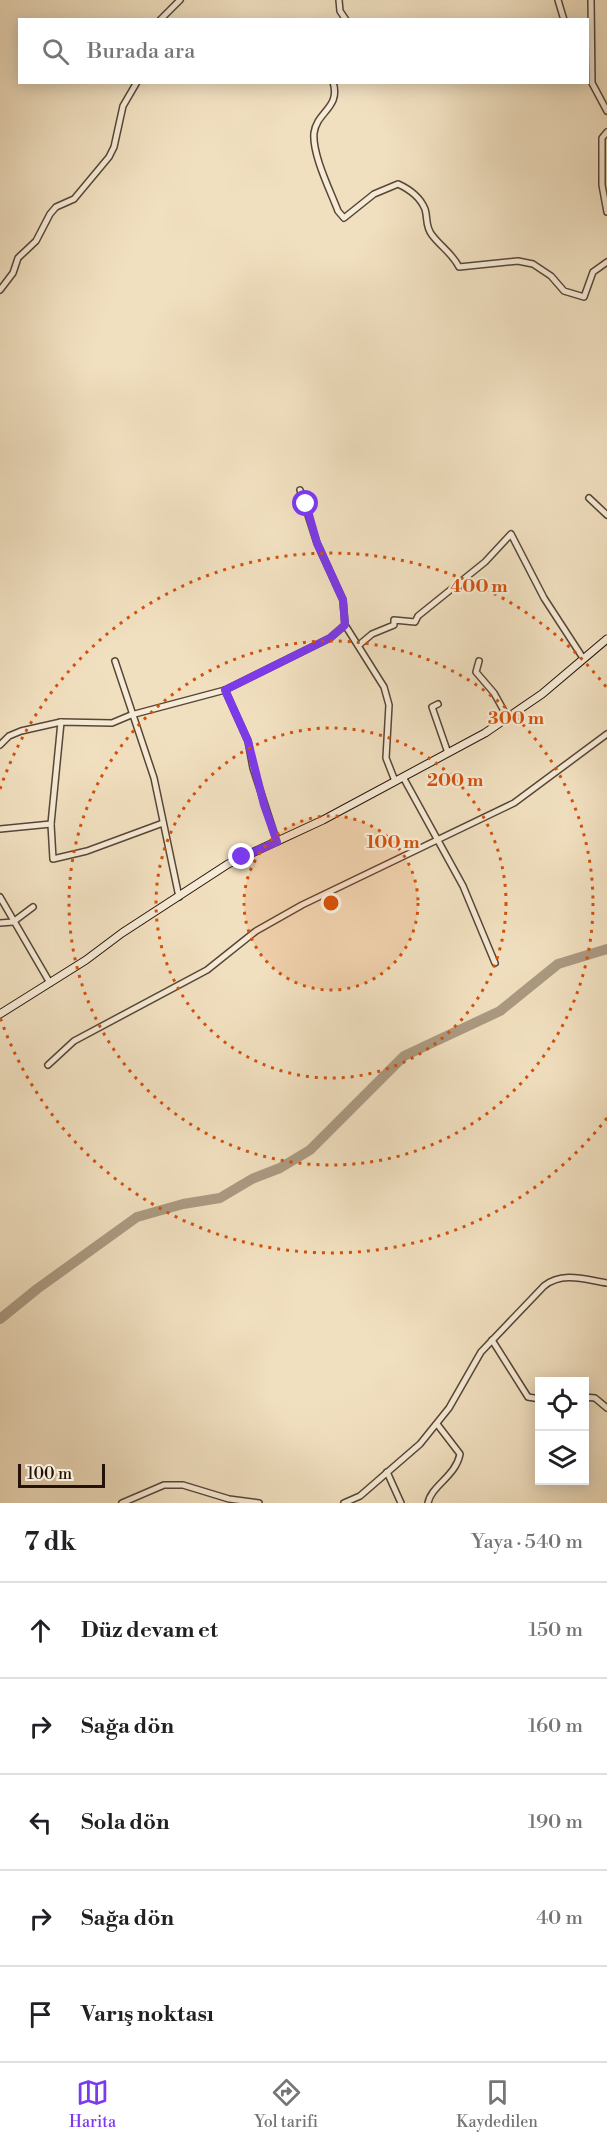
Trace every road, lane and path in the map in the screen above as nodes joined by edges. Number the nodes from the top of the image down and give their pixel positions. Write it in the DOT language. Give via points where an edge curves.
graph roads {
  1 [pos="180,0"];
  2 [pos="339,0"];
  3 [pos="558,0"];
  4 [pos="591,0"];
  5 [pos="162,18"];
  6 [pos="345,18"];
  7 [pos="563,18"];
  8 [pos="589,77"];
  9 [pos="592,83"];
  10 [pos="136,84"];
  11 [pos="334,84"];
  12 [pos="607,111"];
  13 [pos="607,132"];
  14 [pos="607,212"];
  15 [pos="607,262"];
  16 [pos="0,290"];
  17 [pos="300,490"];
  18 [pos="589,498"];
  19 [pos="607,515"];
  20 [pos="345,625"];
  21 [pos="607,639"];
  22 [pos="359,645"];
  23 [pos="584,658"];
  24 [pos="115,661"];
  25 [pos="479,661"];
  26 [pos="225,690"];
  27 [pos="438,704"];
  28 [pos="131,715"];
  29 [pos="508,718"];
  30 [pos="61,722"];
  31 [pos="607,734"];
  32 [pos="0,745"];
  33 [pos="448,753"];
  34 [pos="403,777"];
  35 [pos="395,781"];
  36 [pos="163,823"];
  37 [pos="51,824"];
  38 [pos="0,829"];
  39 [pos="440,840"];
  40 [pos="277,842"];
  41 [pos="0,897"];
  42 [pos="179,897"];
  43 [pos="33,907"];
  44 [pos="13,922"];
  45 [pos="0,923"];
  46 [pos="495,963"];
  47 [pos="50,983"];
  48 [pos="0,1014"];
  49 [pos="48,1065"];
  50 [pos="607,1283"];
  51 [pos="492,1340"];
  52 [pos="589,1397"];
  53 [pos="535,1398"];
  54 [pos="607,1408"];
  55 [pos="437,1424"];
  56 [pos="387,1472"];
  57 [pos="122,1503"];
  58 [pos="257,1503"];
  59 [pos="344,1503"];
  60 [pos="401,1503"];
  61 [pos="428,1503"];
  1 -- 5 [label="street"];
  2 -- 6 [label="street"];
  3 -- 7 [label="street"];
  4 -- 9 [label="street"];
  8 -- 9 [label="street"];
  9 -- 12 [label="street"];
  10 -- 16 [label="street" via="123,106 114,147 101,169 74,199 50,214 36,241 18,258"];
  11 -- 15 [label="street" via="335,99 314,135 317,153 344,218 374,194 398,184 410,189 421,203 426,226 459,267 518,261 533,264 564,291 584,297 593,272"];
  13 -- 14 [label="street" via="602,138 602,155"];
  17 -- 20 [label="street" via="317,543 343,600"];
  18 -- 19 [label="street"];
  20 -- 22 [label="street"];
  20 -- 26 [label="street" via="330,638"];
  21 -- 23 [label="street"];
  22 -- 23 [label="street" via="372,634 394,625 394,620 414,622 485,562 511,534 544,598"];
  22 -- 35 [label="street" via="387,695 386,758"];
  23 -- 29 [label="street"];
  24 -- 28 [label="street"];
  25 -- 29 [label="street" via="476,672"];
  26 -- 28 [label="street"];
  26 -- 40 [label="street" via="248,741"];
  27 -- 33 [label="street" via="432,707"];
  28 -- 30 [label="street" via="112,723"];
  28 -- 36 [label="street" via="154,778"];
  29 -- 33 [label="street"];
  30 -- 32 [label="street" via="21,730"];
  30 -- 37 [label="street"];
  31 -- 39 [label="street" via="514,803"];
  33 -- 34 [label="street"];
  34 -- 35 [label="street"];
  34 -- 39 [label="street"];
  35 -- 40 [label="street"];
  36 -- 37 [label="street" via="53,859"];
  36 -- 42 [label="street"];
  37 -- 38 [label="street"];
  39 -- 46 [label="street"];
  39 -- 49 [label="street" via="256,931 207,970 74,1041"];
  40 -- 42 [label="street" via="228,864"];
  41 -- 44 [label="street"];
  42 -- 47 [label="street"];
  43 -- 44 [label="street"];
  44 -- 45 [label="street"];
  44 -- 47 [label="street"];
  47 -- 48 [label="street"];
  50 -- 51 [label="street" via="570,1277 552,1280"];
  51 -- 53 [label="street" via="528,1397"];
  51 -- 55 [label="street"];
  52 -- 54 [label="street"];
  55 -- 56 [label="street"];
  55 -- 61 [label="street" via="460,1454 452,1472"];
  56 -- 59 [label="street" via="360,1496"];
  56 -- 60 [label="street"];
  57 -- 58 [label="street" via="164,1485 183,1485"];
}
